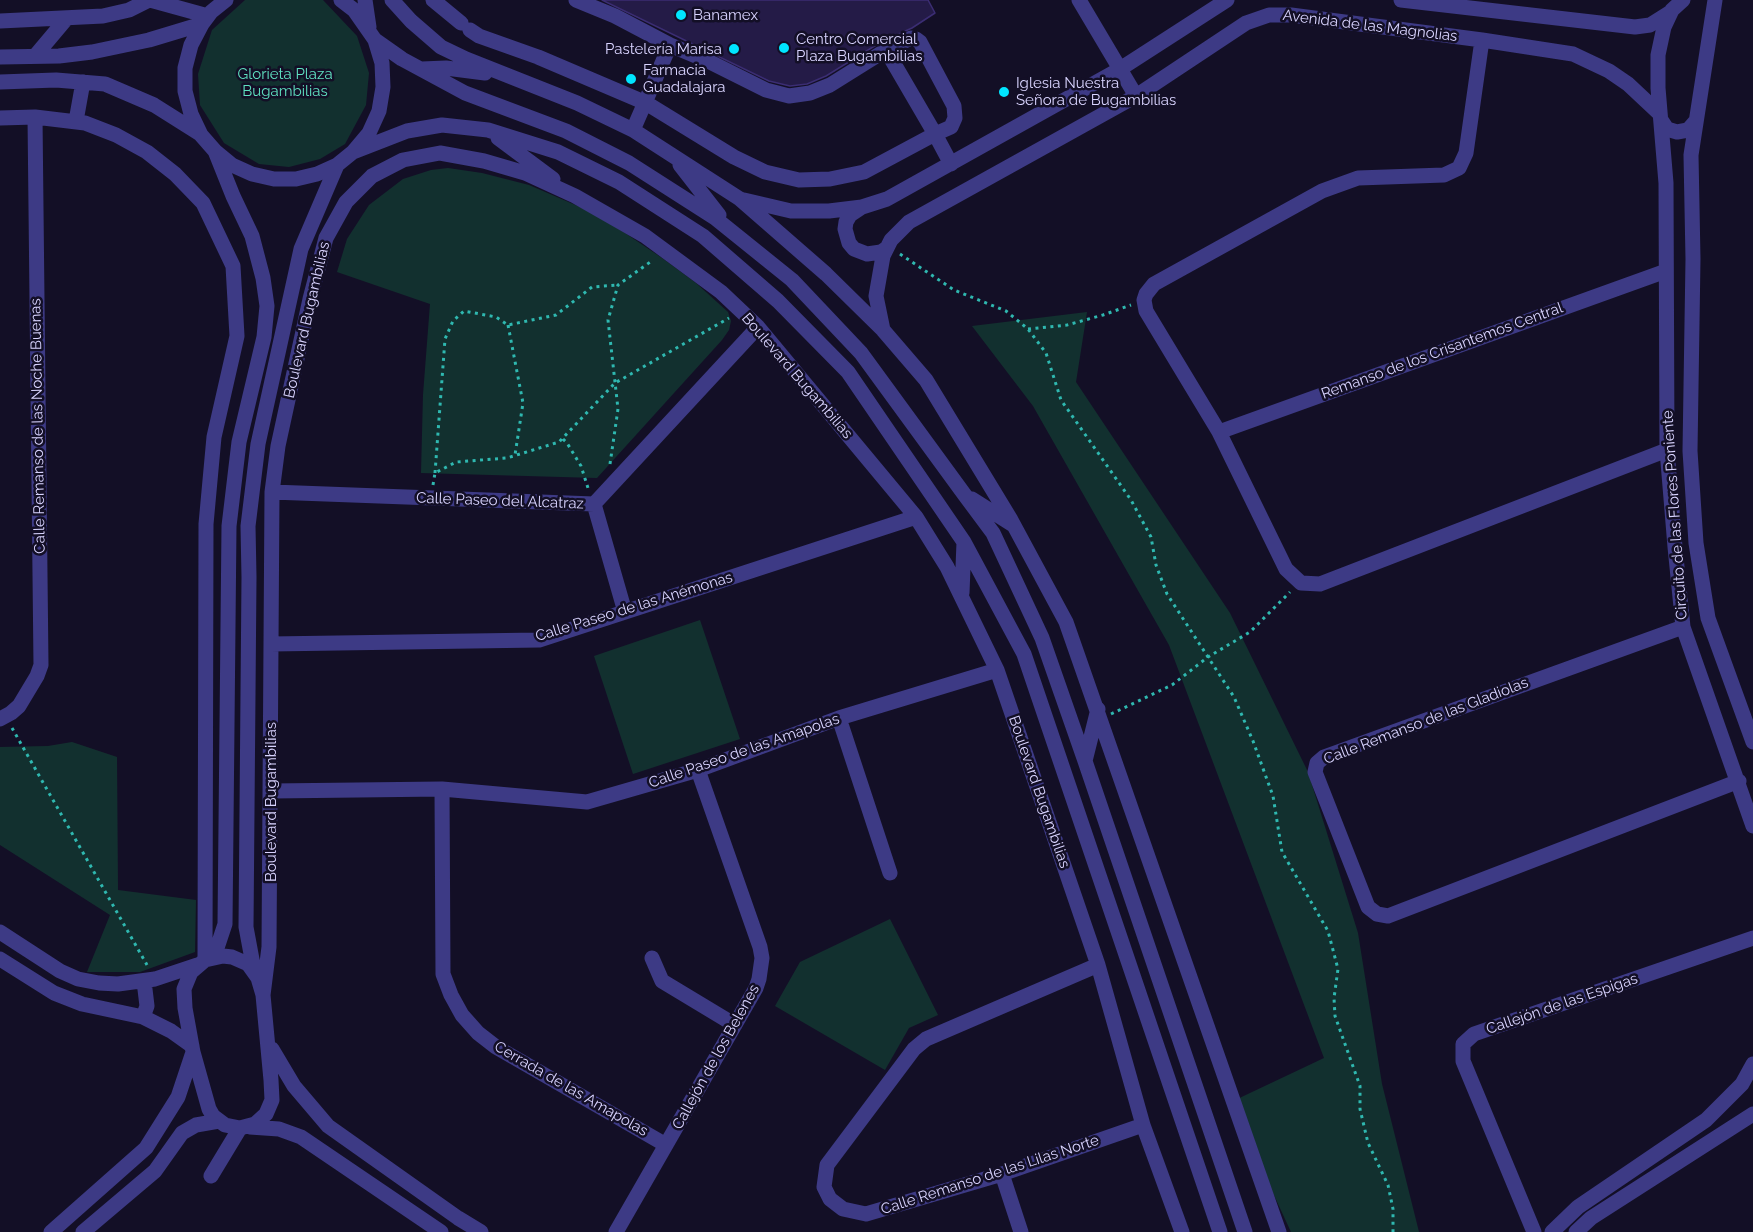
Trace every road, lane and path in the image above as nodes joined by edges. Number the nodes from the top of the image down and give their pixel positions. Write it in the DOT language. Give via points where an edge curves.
graph roads {
  1 [pos="149,0"];
  2 [pos="226,0"];
  3 [pos="341,0"];
  4 [pos="365,0"];
  5 [pos="392,0"];
  6 [pos="433,0"];
  7 [pos="576,0"];
  8 [pos="1079,0"];
  9 [pos="1227,0"];
  10 [pos="1401,0"];
  11 [pos="1680,3"];
  12 [pos="1713,3"];
  13 [pos="210,13"];
  14 [pos="67,18"];
  15 [pos="0,21"];
  16 [pos="372,35"];
  17 [pos="1482,40"];
  18 [pos="670,45"];
  19 [pos="886,50"];
  20 [pos="0,57"];
  21 [pos="34,57"];
  22 [pos="420,69"];
  23 [pos="1120,69"];
  24 [pos="506,75"];
  25 [pos="0,82"];
  26 [pos="83,82"];
  27 [pos="1136,96"];
  28 [pos="646,103"];
  29 [pos="35,117"];
  30 [pos="1660,117"];
  31 [pos="0,118"];
  32 [pos="76,122"];
  33 [pos="1695,122"];
  34 [pos="488,130"];
  35 [pos="633,130"];
  36 [pos="935,134"];
  37 [pos="201,135"];
  38 [pos="215,151"];
  39 [pos="353,152"];
  40 [pos="672,155"];
  41 [pos="951,164"];
  42 [pos="337,165"];
  43 [pos="575,196"];
  44 [pos="740,199"];
  45 [pos="861,207"];
  46 [pos="731,232"];
  47 [pos="887,248"];
  48 [pos="666,251"];
  49 [pos="1666,271"];
  50 [pos="618,285"];
  51 [pos="1144,300"];
  52 [pos="741,311"];
  53 [pos="508,325"];
  54 [pos="758,327"];
  55 [pos="1029,329"];
  56 [pos="883,330"];
  57 [pos="615,383"];
  58 [pos="1219,432"];
  59 [pos="562,438"];
  60 [pos="1667,450"];
  61 [pos="515,456"];
  62 [pos="606,472"];
  63 [pos="435,473"];
  64 [pos="272,492"];
  65 [pos="964,494"];
  66 [pos="431,498"];
  67 [pos="594,504"];
  68 [pos="916,517"];
  69 [pos="1015,527"];
  70 [pos="964,543"];
  71 [pos="249,577"];
  72 [pos="1301,583"];
  73 [pos="962,596"];
  74 [pos="271,600"];
  75 [pos="625,612"];
  76 [pos="1683,627"];
  77 [pos="271,644"];
  78 [pos="1208,657"];
  79 [pos="997,670"];
  80 [pos="1099,713"];
  81 [pos="3,718"];
  82 [pos="838,718"];
  83 [pos="1753,742"];
  84 [pos="1085,761"];
  85 [pos="699,771"];
  86 [pos="1739,781"];
  87 [pos="442,789"];
  88 [pos="272,791"];
  89 [pos="1753,826"];
  90 [pos="890,873"];
  91 [pos="0,932"];
  92 [pos="1753,938"];
  93 [pos="652,958"];
  94 [pos="0,959"];
  95 [pos="206,961"];
  96 [pos="1098,965"];
  97 [pos="254,970"];
  98 [pos="150,980"];
  99 [pos="263,994"];
  100 [pos="143,1017"];
  101 [pos="735,1024"];
  102 [pos="267,1039"];
  103 [pos="192,1049"];
  104 [pos="1753,1064"];
  105 [pos="1736,1090"];
  106 [pos="1753,1112"];
  107 [pos="219,1121"];
  108 [pos="1143,1125"];
  109 [pos="328,1126"];
  110 [pos="244,1128"];
  111 [pos="311,1144"];
  112 [pos="666,1145"];
  113 [pos="1002,1174"];
  114 [pos="211,1176"];
  115 [pos="454,1225"];
  116 [pos="51,1232"];
  117 [pos="83,1232"];
  118 [pos="441,1232"];
  119 [pos="481,1232"];
  120 [pos="616,1232"];
  121 [pos="1021,1232"];
  122 [pos="1182,1232"];
  123 [pos="1220,1232"];
  124 [pos="1245,1232"];
  125 [pos="1280,1232"];
  126 [pos="1393,1232"];
  127 [pos="1534,1232"];
  128 [pos="1552,1232"];
  129 [pos="1576,1232"];
  1 -- 13 [label="street"];
  1 -- 14 [label="street" via="103,16"];
  2 -- 13 [label="street"];
  3 -- 16 [label="street" via="354,10"];
  4 -- 16 [label="street"];
  5 -- 24 [label="street" via="441,47"];
  6 -- 28 [label="street" via="478,36"];
  7 -- 18 [label="street"];
  8 -- 23 [label="street"];
  9 -- 23 [label="street"];
  10 -- 11 [label="street, Avenida de las Magnolias" via="1635,27 1662,19"];
  11 -- 30 [label="street, Circuito de las Flores Poniente" via="1664,27 1658,55"];
  12 -- 33 [label="street, Circuito de las Flores Poniente"];
  13 -- 21 [label="street" via="149,40 92,52"];
  13 -- 37 [label="street" via="191,45 185,68 185,91"];
  14 -- 15 [label="street"];
  14 -- 21 [label="street"];
  16 -- 22 [label="street"];
  16 -- 39 [label="street" via="382,63 384,87 372,126"];
  17 -- 27 [label="street, Avenida de las Magnolias" via="1269,15 1246,23"];
  17 -- 30 [label="street, Avenida de las Magnolias" via="1574,54 1628,84"];
  17 -- 51 [label="street" via="1466,153 1459,168 1444,175 1358,178 1334,185 1154,284"];
  18 -- 19 [label="street" via="766,90 789,96 830,85"];
  18 -- 28 [label="street"];
  19 -- 36 [label="street"];
  19 -- 36 [label="street" via="911,38 920,42 955,112 951,126"];
  20 -- 21 [label="street"];
  22 -- 24 [label="street"];
  22 -- 46 [label="street" via="465,93 566,131 629,163"];
  23 -- 27 [label="street"];
  23 -- 41 [label="street"];
  24 -- 35 [label="street"];
  25 -- 26 [label="street"];
  26 -- 32 [label="street"];
  26 -- 37 [label="street" via="105,84 154,105"];
  27 -- 47 [label="street, Avenida de las Magnolias" via="909,222"];
  28 -- 35 [label="street"];
  28 -- 36 [label="street" via="734,157 765,172 799,180 864,172"];
  29 -- 31 [label="street"];
  29 -- 32 [label="street"];
  29 -- 81 [label="street, Calle Remanso de las Noche Buenas" via="40,665 25,697"];
  30 -- 33 [label="street" via="1667,129 1677,132 1688,130"];
  30 -- 49 [label="street, Circuito de las Flores Poniente" via="1666,183"];
  32 -- 95 [label="street" via="116,135 175,174 203,203 233,266 237,336 214,437 206,524"];
  33 -- 83 [label="street, Circuito de las Flores Poniente" via="1691,155 1690,451 1696,543 1708,618"];
  34 -- 39 [label="street, Boulevard Bugambilias" via="442,125 407,131"];
  34 -- 43 [label="street"];
  34 -- 70 [label="street, Boulevard Bugambilias" via="558,153 619,182 703,236 778,301 848,372"];
  35 -- 40 [label="street"];
  36 -- 41 [label="street"];
  37 -- 38 [label="street"];
  38 -- 42 [label="street" via="232,165 274,179 296,179"];
  38 -- 95 [label="street" via="252,236 267,306 264,337 239,442 229,526 225,924"];
  39 -- 42 [label="street"];
  40 -- 44 [label="street"];
  40 -- 46 [label="street"];
  41 -- 45 [label="street" via="887,199"];
  42 -- 71 [label="street, Boulevard Bugambilias" via="301,249 258,444 248,526"];
  43 -- 48 [label="street, Boulevard Bugambilias"];
  43 -- 64 [label="street, Boulevard Bugambilias" via="525,173 440,153 403,160 372,176 352,195 326,238 278,446"];
  44 -- 45 [label="street" via="791,211 829,212"];
  44 -- 56 [label="street"];
  45 -- 47 [label="street" via="846,222 849,243 867,254"];
  46 -- 65 [label="street" via="792,280 861,353"];
  47 -- 55 [label="path" via="954,290 1006,311"];
  47 -- 56 [label="street, Avenida de las Magnolias" via="876,296"];
  48 -- 50 [label="path"];
  48 -- 52 [label="street, Boulevard Bugambilias"];
  49 -- 58 [label="street, Remanso de los Crisantemos Central"];
  49 -- 60 [label="street, Circuito de las Flores Poniente"];
  50 -- 53 [label="path" via="591,287 556,315"];
  50 -- 57 [label="path" via="608,320"];
  51 -- 55 [label="path" via="1067,325"];
  51 -- 58 [label="street" via="1146,311"];
  52 -- 54 [label="street, Boulevard Bugambilias"];
  52 -- 57 [label="path"];
  53 -- 61 [label="path" via="523,404"];
  53 -- 63 [label="path" via="496,317 464,311 453,321 445,339"];
  54 -- 67 [label="street, Calle Paseo del Alcatraz"];
  54 -- 68 [label="street, Boulevard Bugambilias"];
  55 -- 78 [label="path" via="1046,353 1061,400 1131,500 1151,537 1156,566 1167,594"];
  56 -- 69 [label="street" via="926,380"];
  57 -- 59 [label="path"];
  57 -- 62 [label="path" via="618,409"];
  58 -- 72 [label="street" via="1286,568"];
  59 -- 61 [label="path"];
  59 -- 67 [label="path" via="581,466"];
  60 -- 72 [label="street" via="1320,584"];
  60 -- 76 [label="street, Circuito de las Flores Poniente"];
  61 -- 63 [label="path" via="456,462"];
  63 -- 66 [label="path"];
  64 -- 66 [label="street, Calle Paseo del Alcatraz"];
  64 -- 74 [label="street, Boulevard Bugambilias"];
  65 -- 69 [label="street"];
  65 -- 84 [label="street" via="993,533 1042,638"];
  66 -- 67 [label="street, Calle Paseo del Alcatraz"];
  67 -- 75 [label="street"];
  68 -- 73 [label="street, Boulevard Bugambilias"];
  68 -- 75 [label="street, Calle Paseo de las Anémonas"];
  69 -- 80 [label="street" via="1066,622"];
  70 -- 73 [label="street"];
  70 -- 123 [label="street, Boulevard Bugambilias" via="1024,654"];
  71 -- 74 [label="street"];
  71 -- 97 [label="street, Boulevard Bugambilias" via="246,927"];
  72 -- 78 [label="path" via="1250,632"];
  73 -- 79 [label="street, Boulevard Bugambilias"];
  74 -- 77 [label="street, Boulevard Bugambilias"];
  75 -- 77 [label="street, Calle Paseo de las Anémonas" via="539,640"];
  76 -- 86 [label="street, Circuito de las Flores Poniente"];
  76 -- 86 [label="street, Calle Remanso de las Gladiolas" via="1324,758 1317,763 1315,772 1368,907 1388,916"];
  77 -- 88 [label="street, Boulevard Bugambilias"];
  78 -- 80 [label="path" via="1172,685"];
  78 -- 126 [label="path" via="1234,697 1253,741 1273,796 1282,852 1328,931 1338,969 1335,1017 1360,1086 1360,1109 1368,1143 1388,1185"];
  79 -- 82 [label="street, Calle Paseo de las Amapolas"];
  79 -- 96 [label="street, Boulevard Bugambilias"];
  80 -- 84 [label="street"];
  80 -- 125 [label="street"];
  81 -- 98 [label="path"];
  82 -- 85 [label="street, Calle Paseo de las Amapolas"];
  82 -- 90 [label="street"];
  84 -- 124 [label="street"];
  85 -- 87 [label="street, Calle Paseo de las Amapolas" via="587,802"];
  85 -- 101 [label="street, Callejón de los Belenes" via="762,958 756,988"];
  86 -- 89 [label="street, Circuito de las Flores Poniente"];
  87 -- 88 [label="street, Calle Paseo de las Amapolas"];
  87 -- 112 [label="street, Cerrada de las Amapolas" via="442,974 462,1015 496,1047"];
  88 -- 99 [label="street, Boulevard Bugambilias" via="270,947"];
  91 -- 98 [label="street" via="78,979 118,984"];
  92 -- 127 [label="street, Callejón de las Espigas" via="1474,1034 1463,1044 1463,1061"];
  93 -- 101 [label="street" via="662,981"];
  94 -- 100 [label="street" via="54,993 82,1004"];
  95 -- 97 [label="street" via="232,957"];
  95 -- 98 [label="street"];
  95 -- 103 [label="street" via="184,988"];
  96 -- 108 [label="street, Boulevard Bugambilias"];
  96 -- 113 [label="street, Calle Remanso de las Lilas Norte" via="940,1033 914,1049 827,1165 824,1187 837,1205 866,1214"];
  97 -- 99 [label="street, Boulevard Bugambilias"];
  98 -- 100 [label="street"];
  99 -- 102 [label="street"];
  100 -- 103 [label="street" via="171,1031"];
  101 -- 112 [label="street, Callejón de los Belenes"];
  102 -- 109 [label="street" via="294,1086"];
  102 -- 110 [label="street" via="272,1100 266,1114"];
  103 -- 107 [label="street" via="209,1109"];
  103 -- 116 [label="street" via="178,1097 146,1148"];
  104 -- 105 [label="street"];
  105 -- 106 [label="street" via="1737,1101"];
  105 -- 128 [label="street" via="1706,1120 1578,1207"];
  106 -- 129 [label="street" via="1591,1218"];
  107 -- 110 [label="street"];
  107 -- 117 [label="street" via="196,1125 182,1133 155,1171"];
  108 -- 113 [label="street, Calle Remanso de las Lilas Norte"];
  108 -- 122 [label="street, Boulevard Bugambilias"];
  109 -- 111 [label="street"];
  109 -- 115 [label="street"];
  110 -- 111 [label="street" via="279,1129"];
  110 -- 114 [label="street"];
  111 -- 118 [label="street"];
  112 -- 120 [label="street, Callejón de los Belenes"];
  113 -- 121 [label="street"];
  115 -- 119 [label="street"];
}
